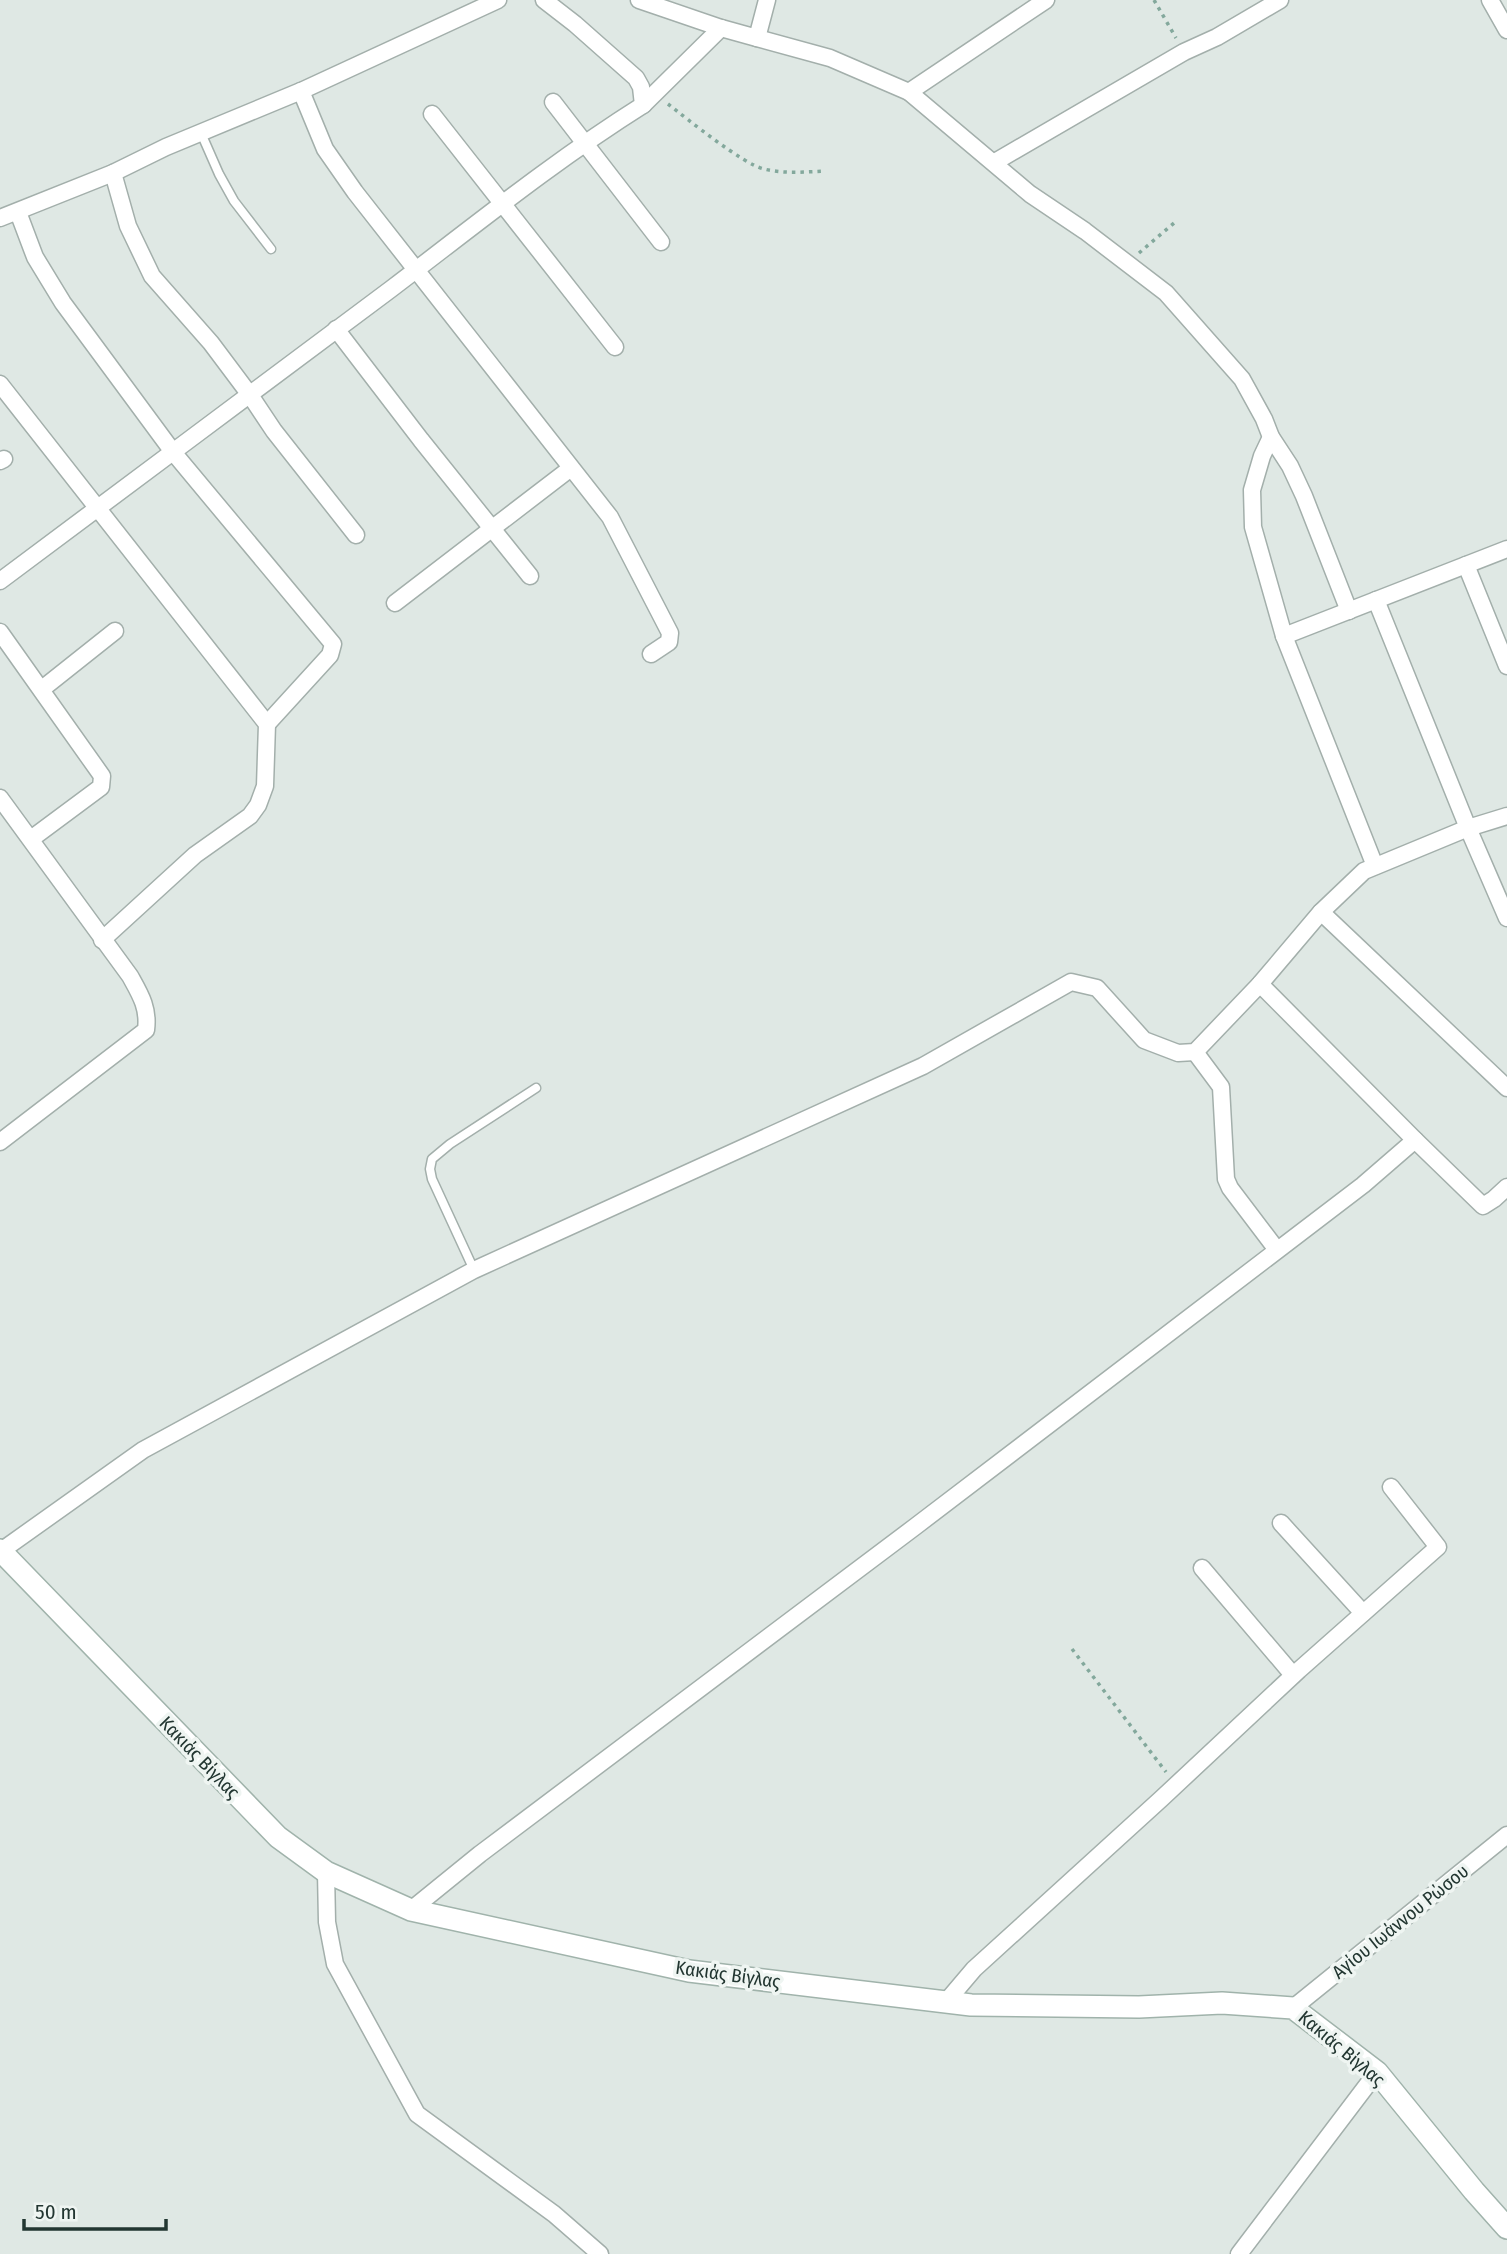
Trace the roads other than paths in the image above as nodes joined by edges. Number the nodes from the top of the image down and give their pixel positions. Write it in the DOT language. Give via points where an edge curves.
graph roads {
  1 [pos="498,0"];
  2 [pos="544,0"];
  3 [pos="639,0"];
  4 [pos="767,0"];
  5 [pos="1046,0"];
  6 [pos="1280,0"];
  7 [pos="1490,0"];
  8 [pos="720,28"];
  9 [pos="1507,30"];
  10 [pos="757,38"];
  11 [pos="301,91"];
  12 [pos="909,92"];
  13 [pos="553,102"];
  14 [pos="643,105"];
  15 [pos="432,114"];
  16 [pos="201,133"];
  17 [pos="583,143"];
  18 [pos="995,162"];
  19 [pos="113,173"];
  20 [pos="502,202"];
  21 [pos="18,212"];
  22 [pos="0,218"];
  23 [pos="661,242"];
  24 [pos="271,249"];
  25 [pos="416,268"];
  26 [pos="336,329"];
  27 [pos="615,347"];
  28 [pos="0,384"];
  29 [pos="250,395"];
  30 [pos="1271,438"];
  31 [pos="173,452"];
  32 [pos="571,468"];
  33 [pos="98,508"];
  34 [pos="492,529"];
  35 [pos="356,535"];
  36 [pos="1507,549"];
  37 [pos="1466,565"];
  38 [pos="530,576"];
  39 [pos="0,581"];
  40 [pos="1376,600"];
  41 [pos="394,603"];
  42 [pos="1349,611"];
  43 [pos="115,631"];
  44 [pos="0,632"];
  45 [pos="1284,636"];
  46 [pos="651,654"];
  47 [pos="1507,666"];
  48 [pos="41,689"];
  49 [pos="267,724"];
  50 [pos="0,799"];
  51 [pos="1507,816"];
  52 [pos="1468,828"];
  53 [pos="31,839"];
  54 [pos="1375,866"];
  55 [pos="1321,912"];
  56 [pos="1507,918"];
  57 [pos="102,940"];
  58 [pos="1260,984"];
  59 [pos="1195,1052"];
  60 [pos="536,1088"];
  61 [pos="1507,1088"];
  62 [pos="1415,1140"];
  63 [pos="0,1142"];
  64 [pos="1507,1187"];
  65 [pos="1277,1250"];
  66 [pos="474,1270"];
  67 [pos="1391,1487"];
  68 [pos="1281,1523"];
  69 [pos="1,1551"];
  70 [pos="1202,1568"];
  71 [pos="1363,1614"];
  72 [pos="1293,1675"];
  73 [pos="1507,1835"];
  74 [pos="326,1872"];
  75 [pos="411,1910"];
  76 [pos="946,2002"];
  77 [pos="1293,2008"];
  78 [pos="1377,2073"];
  79 [pos="1507,2228"];
  80 [pos="600,2254"];
  81 [pos="1239,2254"];
  1 -- 11 [label="street"];
  2 -- 14 [label="street" via="636,78"];
  3 -- 8 [label="street"];
  4 -- 10 [label="street"];
  5 -- 12 [label="street"];
  6 -- 18 [label="street"];
  7 -- 9 [label="street"];
  8 -- 10 [label="street"];
  8 -- 14 [label="street"];
  10 -- 12 [label="street" via="830,58"];
  11 -- 16 [label="street"];
  11 -- 25 [label="street" via="324,149"];
  12 -- 18 [label="street"];
  13 -- 17 [label="street"];
  14 -- 17 [label="street"];
  15 -- 20 [label="street"];
  16 -- 19 [label="street"];
  16 -- 24 [label="lane" via="234,201"];
  17 -- 20 [label="street"];
  17 -- 23 [label="street"];
  18 -- 30 [label="street" via="1030,194 1166,293 1241,379"];
  19 -- 21 [label="street"];
  19 -- 29 [label="street" via="128,226 152,276"];
  20 -- 25 [label="street"];
  20 -- 27 [label="street"];
  21 -- 22 [label="street"];
  21 -- 31 [label="street" via="36,257 63,303"];
  25 -- 26 [label="street"];
  25 -- 32 [label="street"];
  26 -- 29 [label="street"];
  26 -- 34 [label="street"];
  28 -- 33 [label="street"];
  29 -- 31 [label="street"];
  29 -- 35 [label="street"];
  30 -- 42 [label="street" via="1304,496"];
  30 -- 45 [label="street" via="1252,490 1253,527"];
  31 -- 33 [label="street"];
  31 -- 49 [label="street" via="333,645 330,655"];
  32 -- 34 [label="street"];
  32 -- 46 [label="street" via="610,517 670,633 669,642"];
  33 -- 39 [label="street"];
  33 -- 49 [label="street"];
  34 -- 38 [label="street"];
  34 -- 41 [label="street"];
  36 -- 37 [label="street"];
  37 -- 40 [label="street"];
  37 -- 47 [label="street"];
  40 -- 42 [label="street"];
  40 -- 52 [label="street"];
  42 -- 45 [label="street"];
  43 -- 48 [label="street"];
  44 -- 48 [label="street"];
  45 -- 54 [label="street"];
  48 -- 53 [label="street" via="103,776 101,787"];
  49 -- 57 [label="street" via="265,786 250,816 195,855"];
  50 -- 53 [label="street"];
  51 -- 52 [label="street"];
  52 -- 54 [label="street"];
  52 -- 56 [label="street"];
  53 -- 57 [label="street"];
  54 -- 55 [label="street"];
  55 -- 58 [label="street"];
  55 -- 61 [label="street"];
  57 -- 63 [label="street" via="144,1001 146,1030"];
  58 -- 59 [label="street"];
  58 -- 62 [label="street"];
  59 -- 65 [label="street" via="1221,1087 1226,1179"];
  59 -- 66 [label="street" via="1178,1053 1144,1040 1097,988 1071,982 923,1066"];
  60 -- 66 [label="lane" via="432,1159 432,1179"];
  62 -- 64 [label="street" via="1483,1206"];
  62 -- 65 [label="street"];
  65 -- 75 [label="street"];
  66 -- 69 [label="street" via="143,1450"];
  67 -- 71 [label="street" via="1438,1547"];
  68 -- 71 [label="street"];
  69 -- 74 [label="street, Κακιάς Βίγλας" via="278,1837"];
  70 -- 72 [label="street"];
  71 -- 72 [label="street"];
  72 -- 76 [label="street" via="974,1969"];
  73 -- 77 [label="street, Αγίου Ιωάννου Ρώσου"];
  74 -- 75 [label="street, Κακιάς Βίγλας"];
  74 -- 80 [label="street" via="327,1922 335,1964 417,2114 554,2214"];
  75 -- 76 [label="street, Κακιάς Βίγλας" via="689,1971"];
  76 -- 77 [label="street, Κακιάς Βίγλας" via="1139,2007 1222,2003"];
  77 -- 78 [label="street, Κακιάς Βίγλας"];
  78 -- 79 [label="street, Κακιάς Βίγλας"];
  78 -- 81 [label="street"];
}
